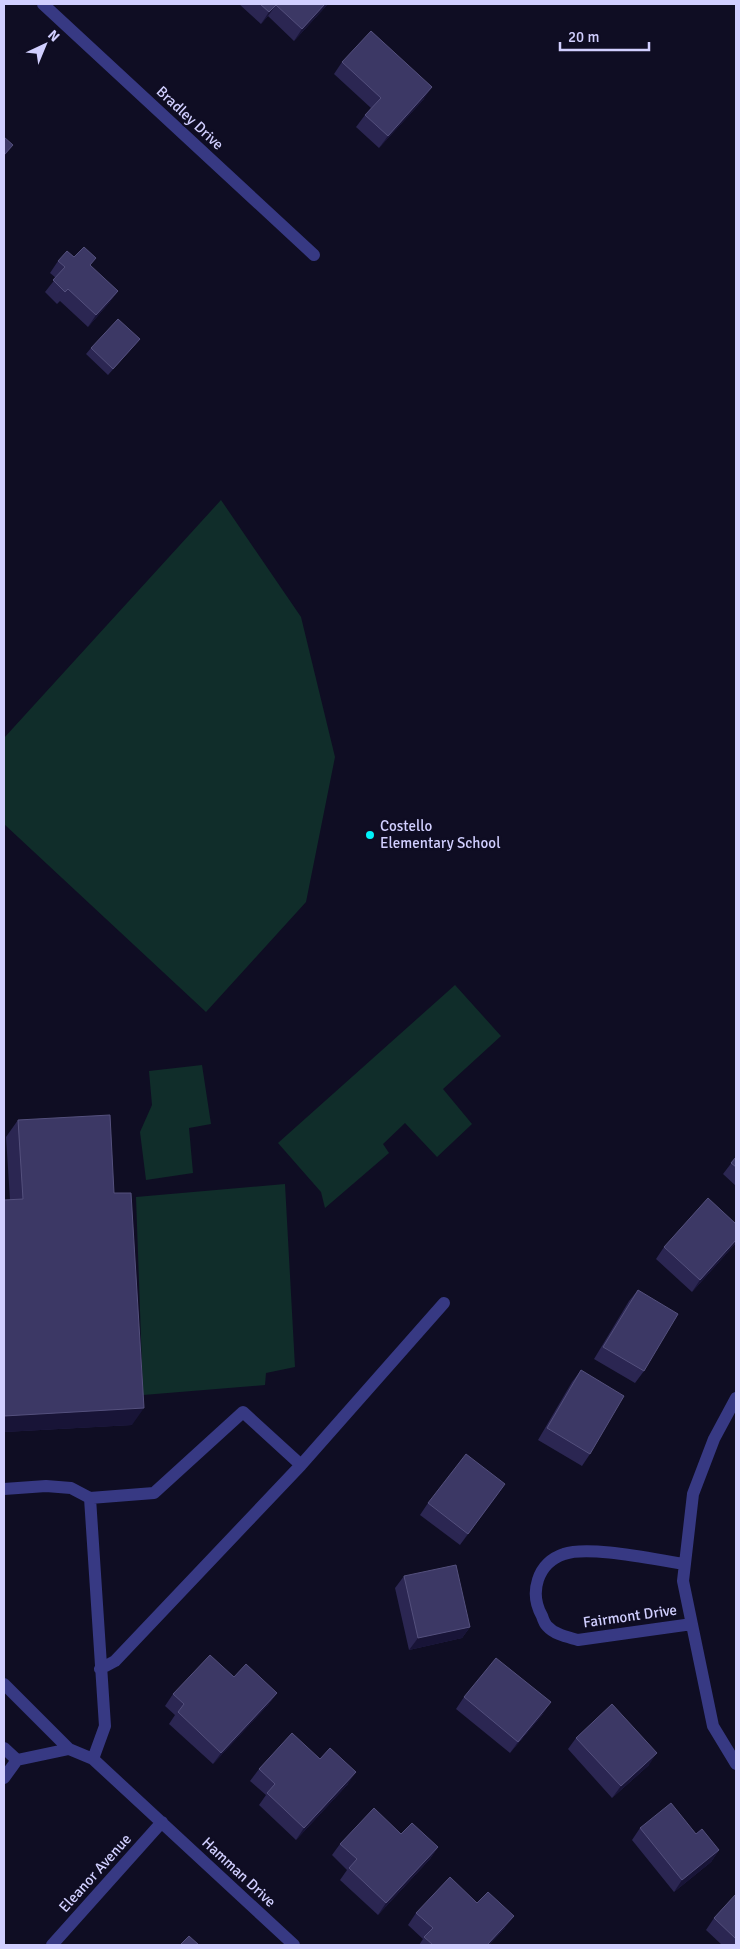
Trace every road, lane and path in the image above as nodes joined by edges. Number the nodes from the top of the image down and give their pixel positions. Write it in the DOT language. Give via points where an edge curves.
graph roads {
  1 [pos="43,4"];
  2 [pos="314,255"];
  3 [pos="444,1303"];
  4 [pos="736,1398"];
  5 [pos="301,1465"];
  6 [pos="4,1490"];
  7 [pos="90,1498"];
  8 [pos="685,1564"];
  9 [pos="692,1624"];
  10 [pos="100,1669"];
  11 [pos="4,1684"];
  12 [pos="4,1748"];
  13 [pos="69,1750"];
  14 [pos="93,1759"];
  15 [pos="17,1760"];
  16 [pos="736,1764"];
  17 [pos="4,1778"];
  18 [pos="162,1822"];
  19 [pos="52,1945"];
  20 [pos="294,1945"];
  1 -- 2 [label="street, Bradley Drive"];
  3 -- 5 [label="street"];
  4 -- 8 [label="street, Fairmont Drive" via="714,1439 693,1494"];
  5 -- 7 [label="street" via="243,1412 154,1493"];
  5 -- 10 [label="street" via="115,1661"];
  6 -- 7 [label="street" via="46,1486 71,1488"];
  7 -- 10 [label="street"];
  8 -- 9 [label="street, Fairmont Drive" via="683,1581"];
  8 -- 9 [label="street, Fairmont Drive" via="587,1551 563,1554 547,1564 536,1581 536,1605 547,1626 562,1636 578,1640"];
  9 -- 16 [label="street, Fairmont Drive" via="713,1726"];
  10 -- 14 [label="street" via="105,1726"];
  11 -- 13 [label="street"];
  12 -- 15 [label="street"];
  13 -- 14 [label="street"];
  13 -- 15 [label="street"];
  14 -- 18 [label="street, Hamman Drive"];
  15 -- 17 [label="street"];
  18 -- 19 [label="street, Eleanor Avenue"];
  18 -- 20 [label="street, Hamman Drive"];
}
